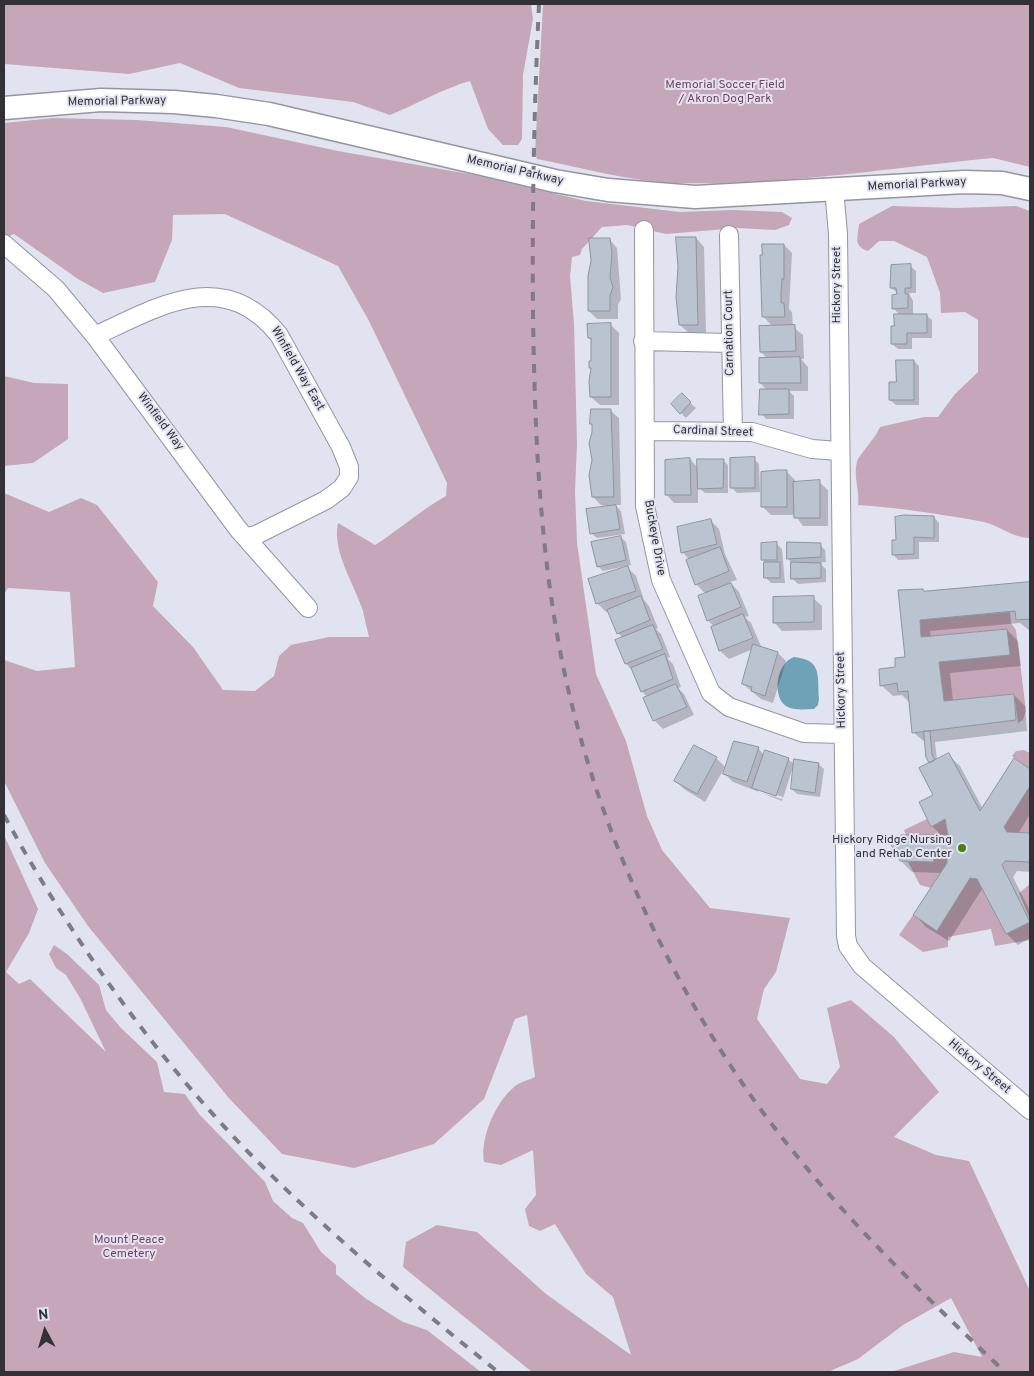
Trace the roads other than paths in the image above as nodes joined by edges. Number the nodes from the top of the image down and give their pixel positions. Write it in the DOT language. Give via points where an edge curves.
graph roads {
  1 [pos="4,108"];
  2 [pos="834,189"];
  3 [pos="1030,189"];
  4 [pos="644,230"];
  5 [pos="729,235"];
  6 [pos="4,244"];
  7 [pos="95,336"];
  8 [pos="643,341"];
  9 [pos="730,343"];
  10 [pos="646,430"];
  11 [pos="733,432"];
  12 [pos="839,451"];
  13 [pos="246,537"];
  14 [pos="308,608"];
  15 [pos="843,734"];
  16 [pos="1030,1110"];
  1 -- 2 [label="main road, Memorial Parkway" via="143,100 240,109 608,190 695,197"];
  2 -- 3 [label="main road, Memorial Parkway" via="964,182 1002,183"];
  2 -- 12 [label="street, Hickory Street" via="838,234"];
  4 -- 8 [label="street, Buckeye Drive"];
  5 -- 9 [label="street, Carnation Court"];
  6 -- 7 [label="street, Winfield Way" via="56,289"];
  7 -- 13 [label="street, Winfield Way"];
  7 -- 13 [label="street, Winfield Way East" via="154,308 203,296 224,299 256,312 279,335 340,447 349,467 349,477 342,488 326,500"];
  8 -- 9 [label="street"];
  8 -- 10 [label="street, Buckeye Drive"];
  9 -- 11 [label="street, Carnation Court"];
  10 -- 11 [label="street, Cardinal Street"];
  10 -- 15 [label="street, Buckeye Drive" via="646,506 659,574 711,693 729,707 804,733"];
  11 -- 12 [label="street, Cardinal Street" via="752,432 812,449"];
  12 -- 15 [label="street, Hickory Street"];
  13 -- 14 [label="street, Winfield Way"];
  15 -- 16 [label="street, Hickory Street" via="848,946 862,966"];
}
